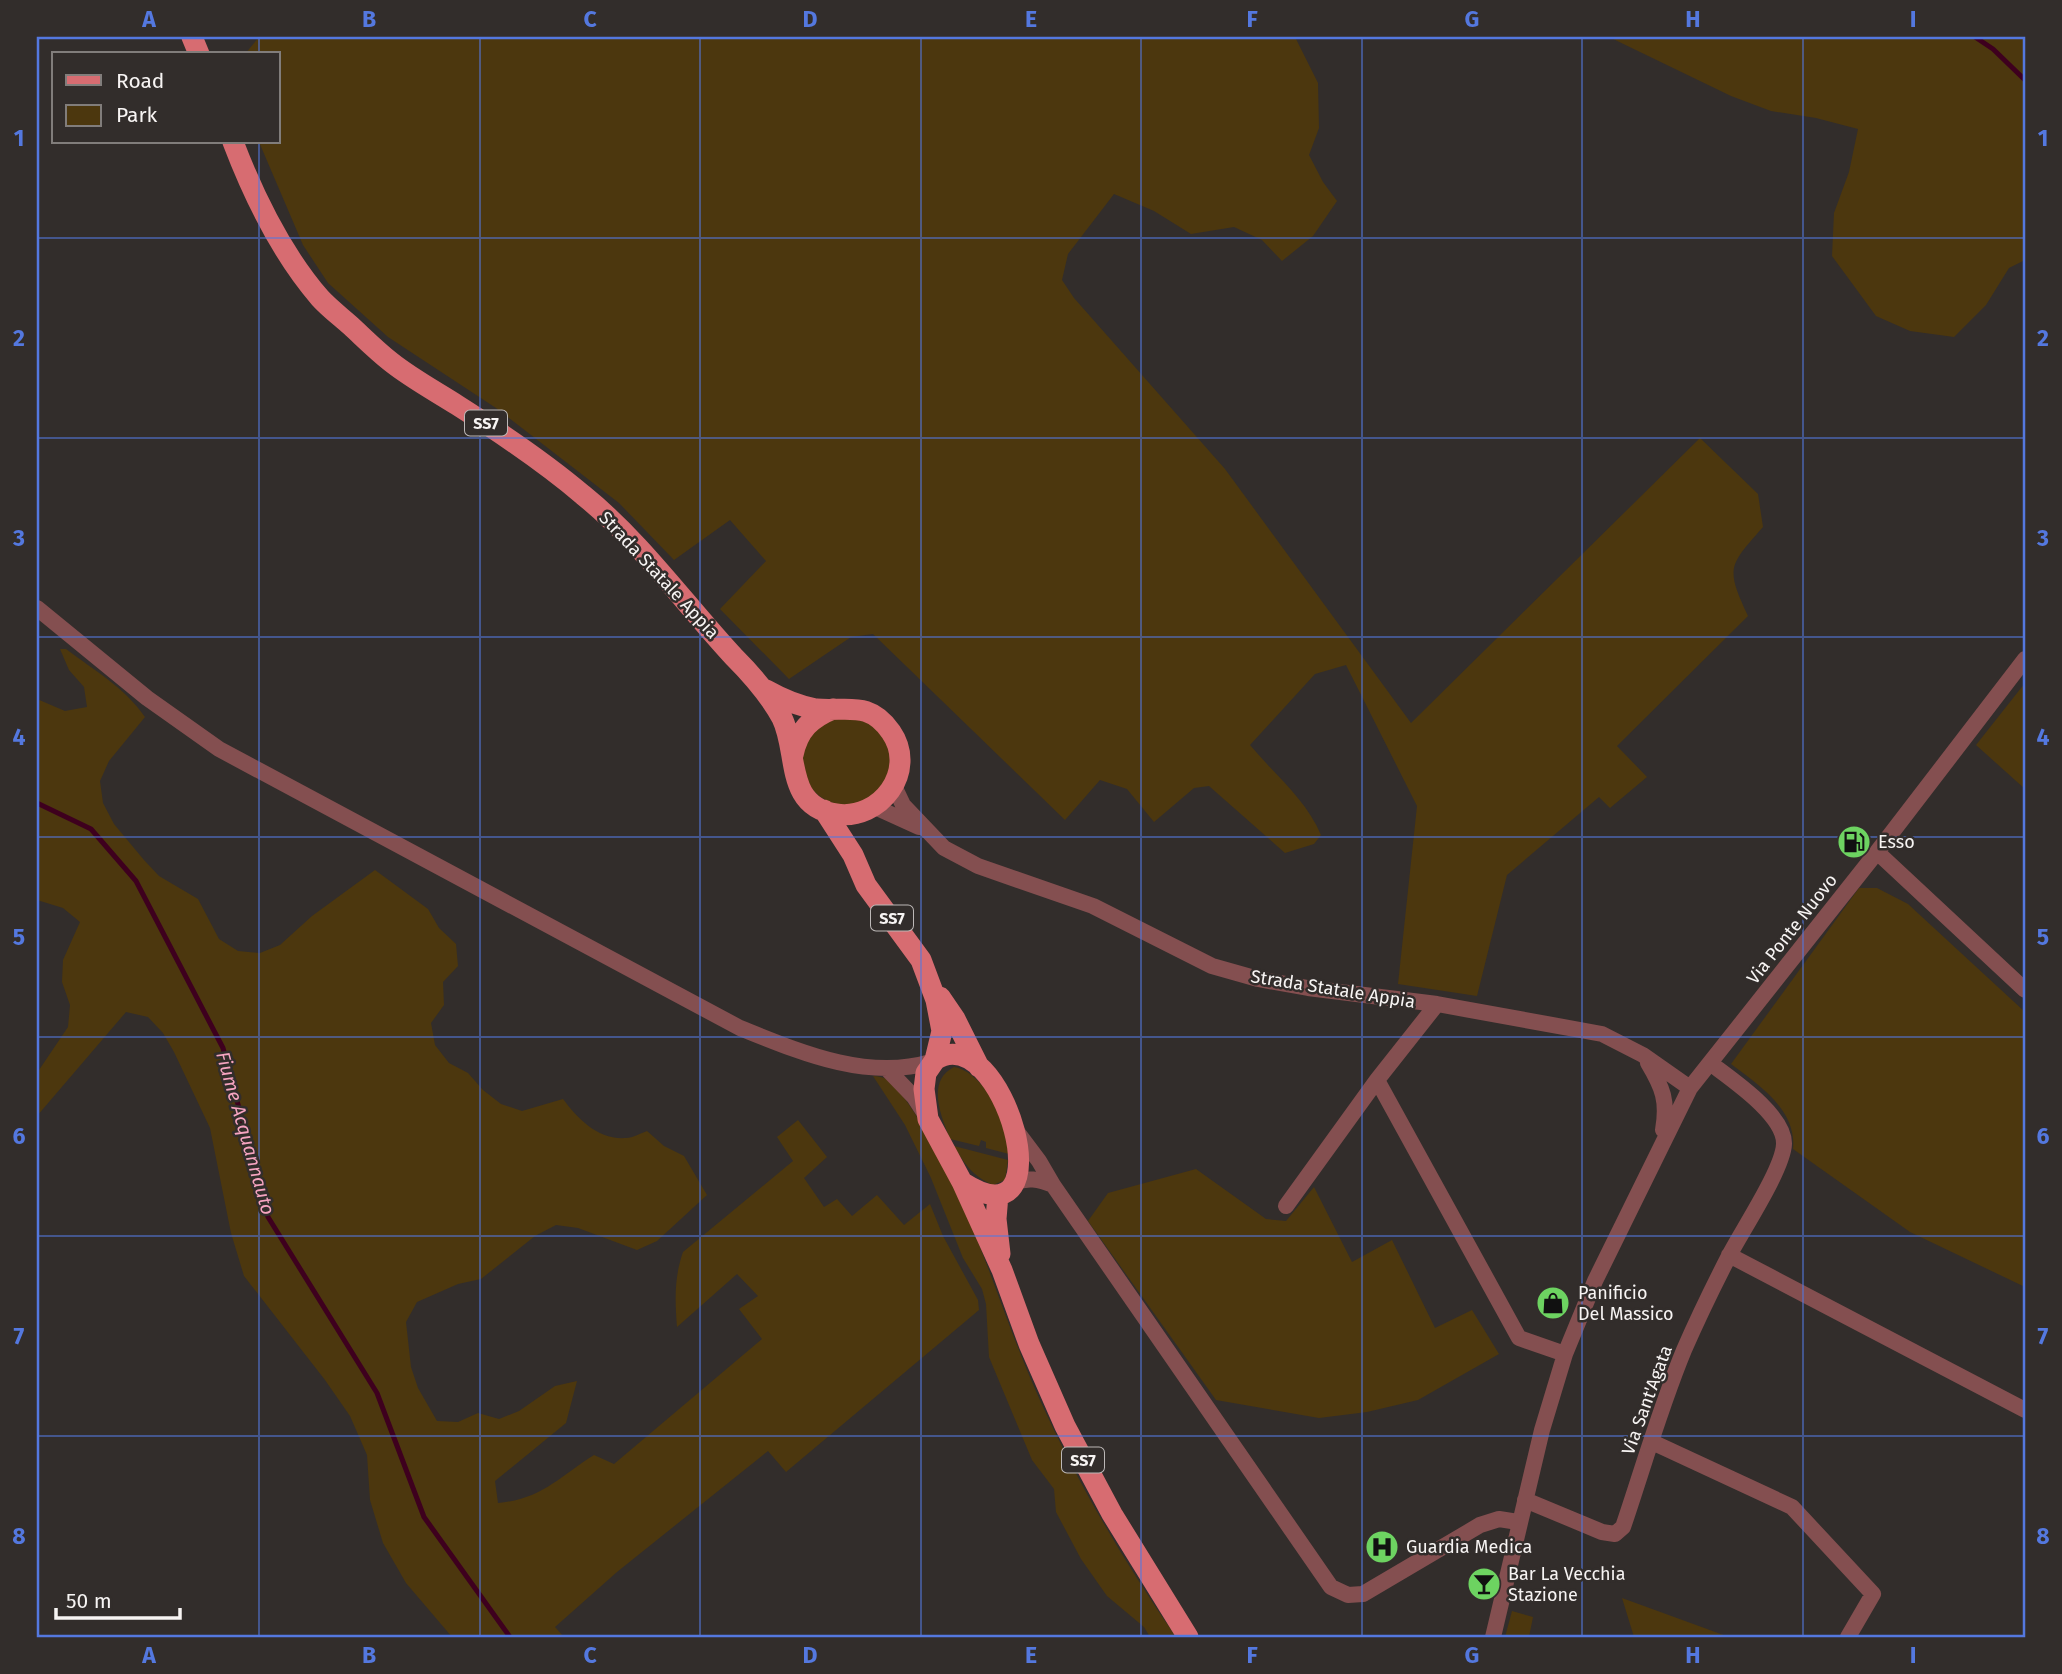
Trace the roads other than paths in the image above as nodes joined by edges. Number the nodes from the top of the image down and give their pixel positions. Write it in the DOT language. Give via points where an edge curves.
graph roads {
  1 [pos="234,144"];
  2 [pos="37,608"];
  3 [pos="2025,659"];
  4 [pos="766,691"];
  5 [pos="833,709"];
  6 [pos="793,756"];
  7 [pos="894,786"];
  8 [pos="871,809"];
  9 [pos="824,810"];
  10 [pos="925,829"];
  11 [pos="1877,852"];
  12 [pos="853,855"];
  13 [pos="929,981"];
  14 [pos="2025,990"];
  15 [pos="1437,1004"];
  16 [pos="1643,1055"];
  17 [pos="933,1061"];
  18 [pos="1710,1063"];
  19 [pos="886,1068"];
  20 [pos="980,1068"];
  21 [pos="1377,1080"];
  22 [pos="1690,1088"];
  23 [pos="928,1119"];
  24 [pos="1015,1129"];
  25 [pos="1661,1149"];
  26 [pos="962,1182"];
  27 [pos="1053,1185"];
  28 [pos="1006,1189"];
  29 [pos="1286,1206"];
  30 [pos="1729,1255"];
  31 [pos="1002,1270"];
  32 [pos="1565,1354"];
  33 [pos="2025,1410"];
  34 [pos="1652,1442"];
  35 [pos="1525,1500"];
  36 [pos="1518,1522"];
  37 [pos="1188,1637"];
  38 [pos="1493,1637"];
  39 [pos="1848,1637"];
  1 -- 4 [label="main road, Strada Statale Appia / SS7" via="283,247 321,299 392,363 530,452 586,497 643,552"];
  2 -- 19 [label="street" via="147,698 219,749 313,800 740,1028 838,1063"];
  3 -- 11 [label="street, Via Ponte Nuovo"];
  4 -- 5 [label="main road, Strada Statale Appia / SS7" via="792,704"];
  4 -- 6 [label="main road, Strada Statale Appia / SS7" via="784,721"];
  5 -- 6 [label="main road" via="804,728"];
  5 -- 7 [label="main road, Strada Statale Appia / SS7" via="867,711 893,734 900,769"];
  6 -- 9 [label="main road, Strada Statale Appia / SS7" via="795,778 803,794"];
  7 -- 8 [label="main road"];
  7 -- 10 [label="street, Strada Statale Appia" via="903,805"];
  8 -- 9 [label="main road, Strada Statale Appia" via="851,815"];
  8 -- 10 [label="street, Strada Statale Appia"];
  8 -- 12 [label="main road" via="856,826"];
  9 -- 12 [label="main road, SS7"];
  10 -- 15 [label="street, Strada Statale Appia" via="944,848 978,866 1093,906 1212,966 1308,988"];
  11 -- 14 [label="street"];
  11 -- 18 [label="street, Via Ponte Nuovo"];
  12 -- 13 [label="main road, SS7" via="866,885 915,951"];
  13 -- 17 [label="main road, SS7" via="942,1031"];
  13 -- 20 [label="main road, SS7"];
  15 -- 16 [label="street, Strada Statale Appia" via="1602,1034"];
  15 -- 21 [label="street"];
  16 -- 22 [label="street, Strada Statale Appia"];
  16 -- 25 [label="street" via="1661,1084 1666,1110"];
  17 -- 19 [label="street"];
  17 -- 20 [label="main road" via="953,1053 968,1056"];
  17 -- 23 [label="main road, SS7" via="924,1089"];
  18 -- 22 [label="street, Via Ponte Nuovo"];
  18 -- 30 [label="street, Via Sant'Agata" via="1764,1107 1781,1127 1784,1143 1778,1167"];
  19 -- 23 [label="street"];
  20 -- 24 [label="main road, SS7"];
  21 -- 29 [label="street"];
  21 -- 32 [label="street" via="1519,1338"];
  22 -- 25 [label="street"];
  23 -- 26 [label="main road, SS7"];
  24 -- 27 [label="street"];
  24 -- 28 [label="main road, SS7" via="1019,1173"];
  25 -- 32 [label="street" via="1595,1281"];
  26 -- 28 [label="main road" via="984,1194"];
  26 -- 31 [label="main road, SS7"];
  27 -- 28 [label="street" via="1022,1179"];
  27 -- 36 [label="street" via="1331,1587 1348,1595 1363,1594 1480,1525 1499,1519"];
  28 -- 31 [label="main road, SS7" via="996,1219"];
  30 -- 33 [label="street"];
  30 -- 34 [label="street, Via Sant'Agata" via="1684,1350"];
  31 -- 37 [label="main road, SS7" via="1065,1426 1112,1514"];
  32 -- 35 [label="street"];
  34 -- 35 [label="street, Via Sant'Agata" via="1623,1527 1615,1534"];
  34 -- 39 [label="street" via="1792,1507 1873,1594"];
  35 -- 36 [label="street"];
  36 -- 38 [label="street"];
}
